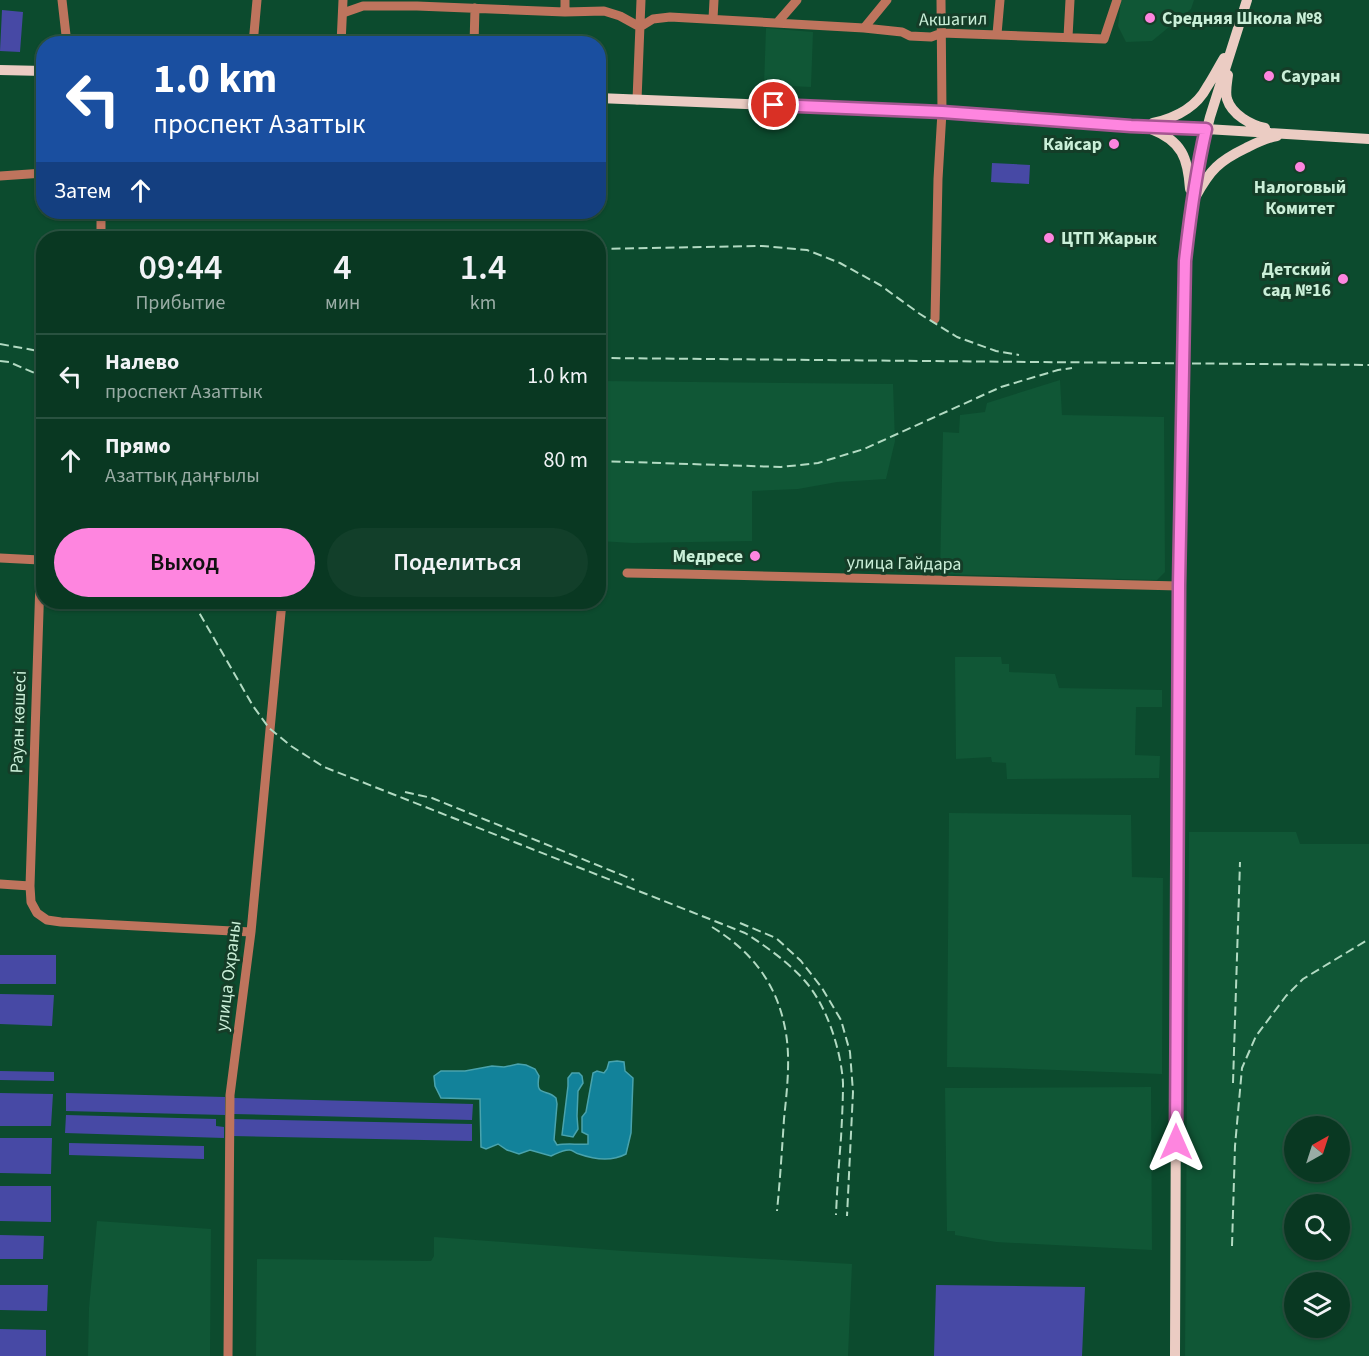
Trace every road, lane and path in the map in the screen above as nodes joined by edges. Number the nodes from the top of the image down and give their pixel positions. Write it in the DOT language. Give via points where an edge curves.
graph roads {
  1 [pos="62,0"];
  2 [pos="257,0"];
  3 [pos="343,0"];
  4 [pos="565,0"];
  5 [pos="641,0"];
  6 [pos="714,0"];
  7 [pos="797,0"];
  8 [pos="887,0"];
  9 [pos="941,0"];
  10 [pos="1000,0"];
  11 [pos="1070,0"];
  12 [pos="1118,0"];
  13 [pos="1247,0"];
  14 [pos="417,3"];
  15 [pos="491,4"];
  16 [pos="475,8"];
  17 [pos="564,12"];
  18 [pos="343,14"];
  19 [pos="714,18"];
  20 [pos="777,23"];
  21 [pos="640,27"];
  22 [pos="864,28"];
  23 [pos="942,33"];
  24 [pos="997,34"];
  25 [pos="66,36"];
  26 [pos="255,36"];
  27 [pos="342,36"];
  28 [pos="474,36"];
  29 [pos="1068,37"];
  30 [pos="1231,48"];
  31 [pos="0,70"];
  32 [pos="36,71"];
  33 [pos="606,98"];
  34 [pos="638,100"];
  35 [pos="942,112"];
  36 [pos="1135,126"];
  37 [pos="1206,129"];
  38 [pos="1293,135"];
  39 [pos="1369,139"];
  40 [pos="36,174"];
  41 [pos="0,176"];
  42 [pos="1191,210"];
  43 [pos="935,319"];
  44 [pos="0,558"];
  45 [pos="36,560"];
  46 [pos="627,573"];
  47 [pos="1179,586"];
  48 [pos="38,609"];
  49 [pos="281,609"];
  50 [pos="0,884"];
  51 [pos="30,886"];
  52 [pos="250,932"];
  53 [pos="228,1356"];
  54 [pos="1175,1356"];
  1 -- 25 [label="street"];
  2 -- 26 [label="street"];
  3 -- 18 [label="street"];
  4 -- 17 [label="street"];
  5 -- 21 [label="street"];
  6 -- 19 [label="street"];
  7 -- 20 [label="street"];
  8 -- 22 [label="street"];
  9 -- 23 [label="street"];
  10 -- 24 [label="street"];
  11 -- 29 [label="street"];
  12 -- 29 [label="street, Акшагил" via="1104,39"];
  13 -- 30 [label="main road"];
  14 -- 16 [label="street"];
  14 -- 18 [label="street" via="363,6"];
  15 -- 16 [label="street"];
  15 -- 17 [label="street"];
  16 -- 28 [label="street"];
  17 -- 21 [label="street" via="604,11"];
  18 -- 27 [label="street"];
  19 -- 20 [label="street, Акшагил"];
  19 -- 21 [label="street, Акшагил" via="653,19"];
  20 -- 22 [label="street, Акшагил"];
  21 -- 34 [label="street"];
  22 -- 23 [label="street, Акшагил" via="920,37"];
  23 -- 24 [label="street, Акшагил"];
  23 -- 35 [label="street"];
  24 -- 29 [label="street, Акшагил"];
  30 -- 36 [label="main road" via="1207,89 1185,111"];
  30 -- 37 [label="main road"];
  30 -- 38 [label="main road" via="1228,101 1256,126"];
  31 -- 32 [label="main road"];
  33 -- 34 [label="main road"];
  34 -- 35 [label="main road"];
  35 -- 36 [label="main road"];
  35 -- 43 [label="street"];
  36 -- 37 [label="main road"];
  36 -- 42 [label="main road" via="1165,135 1180,150 1187,164"];
  37 -- 38 [label="main road"];
  37 -- 42 [label="main road"];
  38 -- 39 [label="main road"];
  38 -- 42 [label="main road" via="1262,140 1226,158 1205,181"];
  40 -- 41 [label="street"];
  42 -- 47 [label="main road" via="1185,261"];
  44 -- 45 [label="street"];
  46 -- 47 [label="street, улица Гайдара"];
  47 -- 54 [label="main road"];
  48 -- 51 [label="street, Рауан көшесі"];
  49 -- 52 [label="street, улица Охраны"];
  50 -- 51 [label="street"];
  51 -- 52 [label="street, Рауан көшесі" via="31,902 47,920"];
  52 -- 53 [label="street, улица Охраны" via="230,1095"];
}
